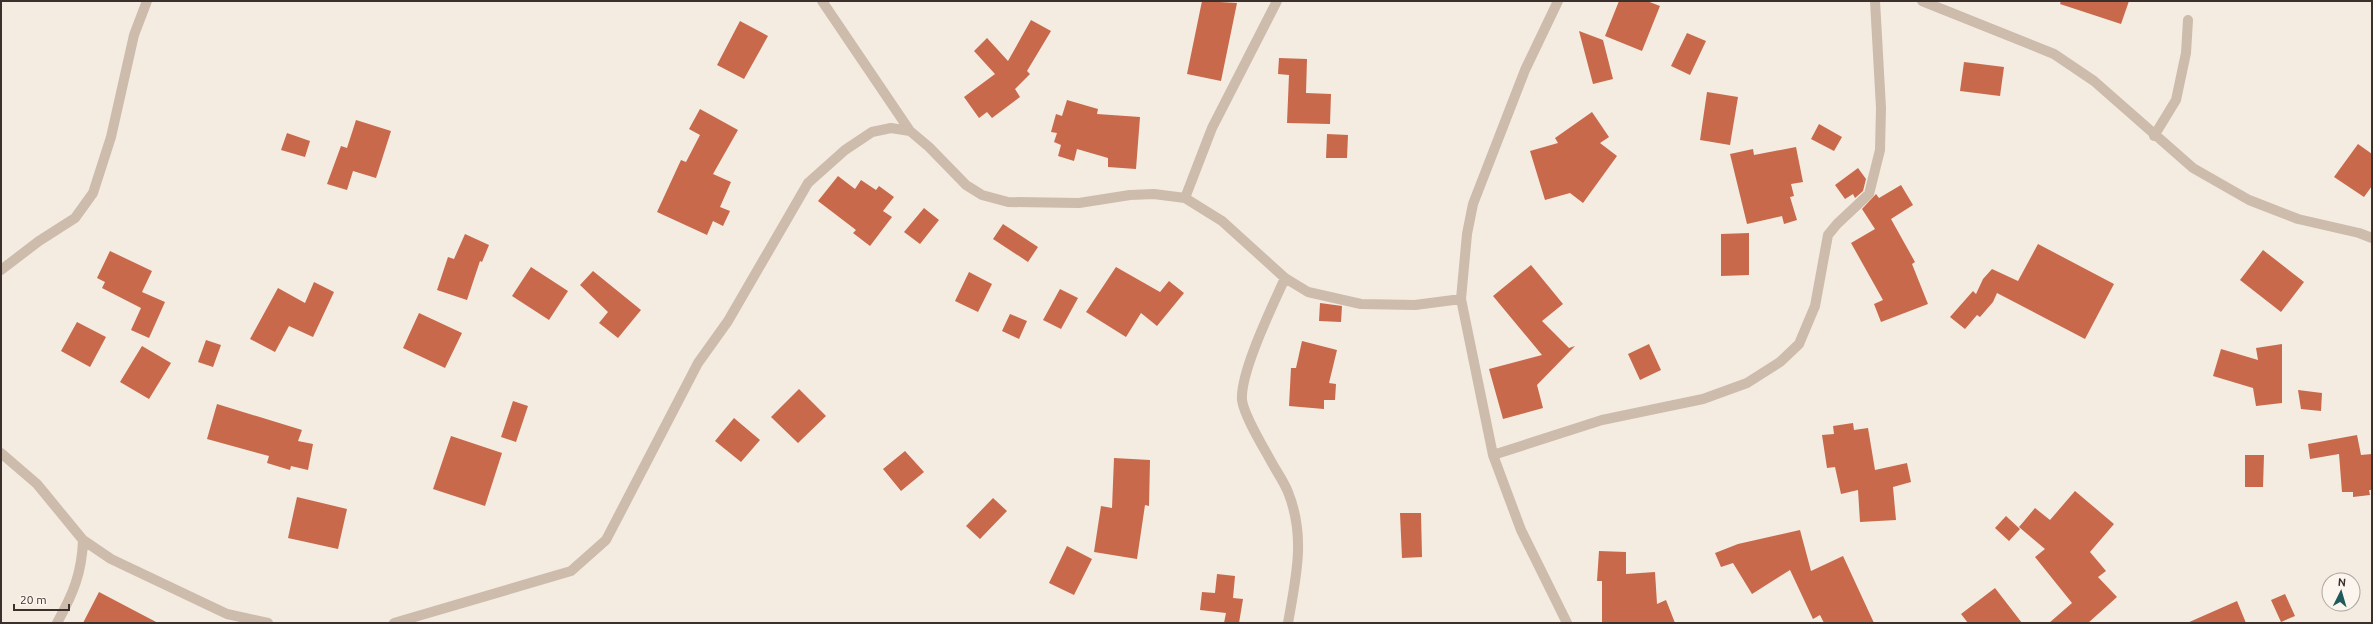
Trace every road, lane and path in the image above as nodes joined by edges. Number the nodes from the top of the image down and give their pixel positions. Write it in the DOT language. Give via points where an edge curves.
graph roads {
  1 [pos="147,1"];
  2 [pos="822,1"];
  3 [pos="1276,1"];
  4 [pos="1558,1"];
  5 [pos="1875,1"];
  6 [pos="1922,1"];
  7 [pos="2188,20"];
  8 [pos="910,131"];
  9 [pos="2154,136"];
  10 [pos="1185,198"];
  11 [pos="2372,238"];
  12 [pos="1,270"];
  13 [pos="1285,278"];
  14 [pos="1461,299"];
  15 [pos="1,453"];
  16 [pos="1493,455"];
  17 [pos="83,540"];
  18 [pos="226,618"];
  19 [pos="57,623"];
  20 [pos="268,623"];
  21 [pos="394,623"];
  22 [pos="1288,623"];
  23 [pos="1567,623"];
  1 -- 12 [label="street" via="134,35 111,137 93,193 75,218"];
  2 -- 8 [label="street"];
  3 -- 10 [label="street" via="1212,128"];
  4 -- 14 [label="street" via="1525,70 1473,204 1466,234"];
  5 -- 16 [label="street" via="1881,108 1880,150 1869,194 1828,235 1815,306 1800,344 1780,362 1746,383 1718,394 1602,420"];
  6 -- 9 [label="street" via="2054,54 2094,81"];
  7 -- 9 [label="street" via="2186,53 2176,100"];
  8 -- 10 [label="street" via="966,185 982,195 1008,202 1080,203 1154,194"];
  8 -- 21 [label="street" via="891,128 872,132 845,150 808,183 728,320 698,363 606,540 571,571"];
  9 -- 11 [label="street" via="2193,168 2249,200 2298,219"];
  10 -- 13 [label="street" via="1222,221"];
  13 -- 14 [label="street" via="1308,292 1361,304 1415,305"];
  13 -- 22 [label="street" via="1260,335 1246,376 1242,400 1253,427 1288,492 1297,525 1299,557"];
  14 -- 16 [label="street"];
  15 -- 17 [label="street" via="37,484"];
  16 -- 23 [label="street" via="1521,530"];
  17 -- 18 [label="street" via="111,559"];
  17 -- 19 [label="street" via="82,564 72,596"];
  18 -- 20 [label="street"];
}
